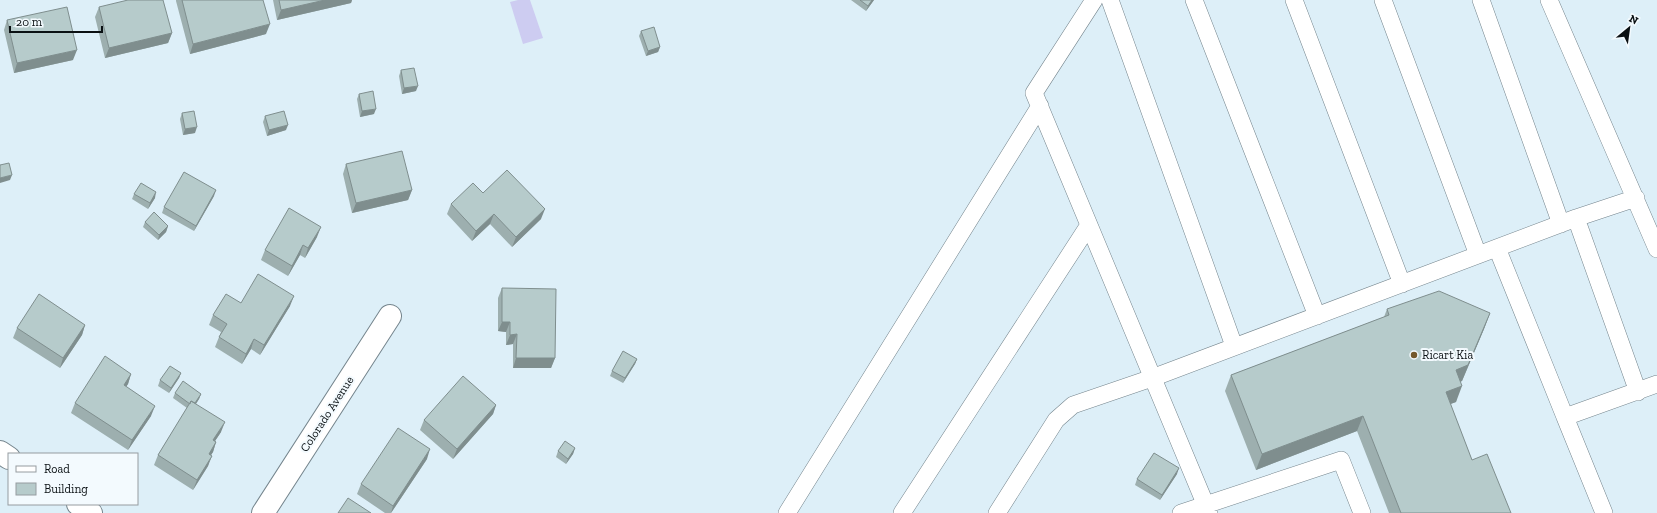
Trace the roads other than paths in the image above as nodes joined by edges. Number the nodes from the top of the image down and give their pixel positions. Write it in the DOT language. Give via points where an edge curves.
graph roads {
  1 [pos="1094,0"];
  2 [pos="1110,0"];
  3 [pos="1194,0"];
  4 [pos="1294,0"];
  5 [pos="1383,0"];
  6 [pos="1481,0"];
  7 [pos="1549,0"];
  8 [pos="1040,106"];
  9 [pos="1636,198"];
  10 [pos="1569,221"];
  11 [pos="1089,225"];
  12 [pos="1497,248"];
  13 [pos="1657,249"];
  14 [pos="1478,255"];
  15 [pos="1402,284"];
  16 [pos="390,316"];
  17 [pos="1317,316"];
  18 [pos="1234,346"];
  19 [pos="1152,378"];
  20 [pos="1657,384"];
  21 [pos="1638,392"];
  22 [pos="1565,417"];
  23 [pos="79,505"];
  24 [pos="1207,508"];
  25 [pos="91,513"];
  26 [pos="263,513"];
  27 [pos="787,513"];
  28 [pos="902,513"];
  29 [pos="997,513"];
  30 [pos="1181,513"];
  31 [pos="1362,513"];
  32 [pos="1604,513"];
  1 -- 8 [label="lane" via="1034,93"];
  2 -- 18 [label="lane"];
  3 -- 17 [label="lane"];
  4 -- 15 [label="lane"];
  5 -- 14 [label="lane"];
  6 -- 10 [label="lane"];
  7 -- 9 [label="lane"];
  8 -- 11 [label="lane"];
  8 -- 27 [label="lane"];
  9 -- 10 [label="lane"];
  9 -- 13 [label="lane"];
  10 -- 12 [label="lane"];
  10 -- 21 [label="lane"];
  11 -- 19 [label="lane"];
  11 -- 28 [label="lane"];
  12 -- 14 [label="lane"];
  12 -- 22 [label="lane"];
  14 -- 15 [label="lane"];
  15 -- 17 [label="lane"];
  16 -- 26 [label="street, Colorado Avenue"];
  17 -- 18 [label="lane"];
  18 -- 19 [label="lane"];
  19 -- 24 [label="lane"];
  19 -- 29 [label="lane" via="1073,404 1056,420"];
  20 -- 21 [label="lane"];
  21 -- 22 [label="lane"];
  22 -- 32 [label="lane"];
  23 -- 25 [label="street"];
  24 -- 30 [label="lane"];
  24 -- 31 [label="lane" via="1341,460"];
}
